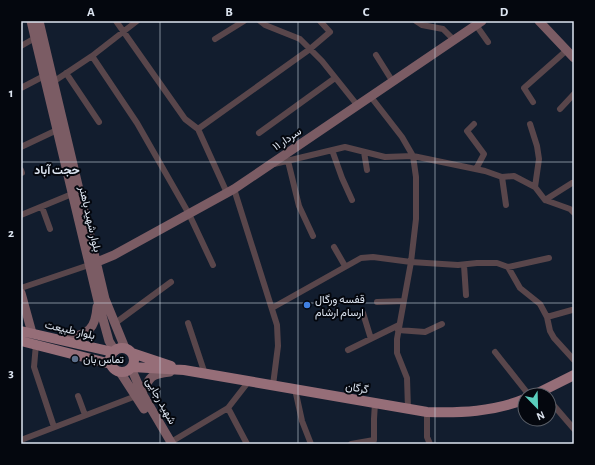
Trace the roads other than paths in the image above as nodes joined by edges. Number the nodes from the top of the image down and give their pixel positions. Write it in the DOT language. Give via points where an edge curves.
graph roads {
  1 [pos="31,21"];
  2 [pos="39,21"];
  3 [pos="116,21"];
  4 [pos="137,21"];
  5 [pos="244,21"];
  6 [pos="260,21"];
  7 [pos="320,21"];
  8 [pos="416,21"];
  9 [pos="539,21"];
  10 [pos="479,23"];
  11 [pos="124,31"];
  12 [pos="35,38"];
  13 [pos="214,39"];
  14 [pos="454,40"];
  15 [pos="488,42"];
  16 [pos="21,46"];
  17 [pos="310,49"];
  18 [pos="567,50"];
  19 [pos="376,55"];
  20 [pos="92,56"];
  21 [pos="574,58"];
  22 [pos="66,73"];
  23 [pos="44,76"];
  24 [pos="335,78"];
  25 [pos="53,82"];
  26 [pos="393,82"];
  27 [pos="21,88"];
  28 [pos="574,94"];
  29 [pos="371,97"];
  30 [pos="533,102"];
  31 [pos="358,106"];
  32 [pos="560,109"];
  33 [pos="99,122"];
  34 [pos="474,124"];
  35 [pos="530,124"];
  36 [pos="198,129"];
  37 [pos="57,130"];
  38 [pos="259,133"];
  39 [pos="21,147"];
  40 [pos="332,150"];
  41 [pos="364,152"];
  42 [pos="413,156"];
  43 [pos="288,161"];
  44 [pos="270,165"];
  45 [pos="476,169"];
  46 [pos="366,170"];
  47 [pos="502,177"];
  48 [pos="572,183"];
  49 [pos="535,187"];
  50 [pos="230,191"];
  51 [pos="72,194"];
  52 [pos="352,200"];
  53 [pos="545,200"];
  54 [pos="506,205"];
  55 [pos="42,207"];
  56 [pos="574,213"];
  57 [pos="189,214"];
  58 [pos="21,215"];
  59 [pos="50,229"];
  60 [pos="312,236"];
  61 [pos="334,247"];
  62 [pos="549,258"];
  63 [pos="411,262"];
  64 [pos="93,264"];
  65 [pos="213,265"];
  66 [pos="464,265"];
  67 [pos="345,266"];
  68 [pos="508,267"];
  69 [pos="171,282"];
  70 [pos="21,288"];
  71 [pos="21,294"];
  72 [pos="466,295"];
  73 [pos="98,301"];
  74 [pos="404,301"];
  75 [pos="377,302"];
  76 [pos="272,308"];
  77 [pos="572,310"];
  78 [pos="363,313"];
  79 [pos="547,317"];
  80 [pos="188,323"];
  81 [pos="114,324"];
  82 [pos="442,324"];
  83 [pos="399,328"];
  84 [pos="21,331"];
  85 [pos="32,333"];
  86 [pos="371,339"];
  87 [pos="65,340"];
  88 [pos="21,341"];
  89 [pos="36,344"];
  90 [pos="128,350"];
  91 [pos="348,350"];
  92 [pos="114,351"];
  93 [pos="495,352"];
  94 [pos="574,360"];
  95 [pos="111,364"];
  96 [pos="131,368"];
  97 [pos="184,370"];
  98 [pos="120,372"];
  99 [pos="205,374"];
  100 [pos="574,375"];
  101 [pos="249,381"];
  102 [pos="273,385"];
  103 [pos="523,387"];
  104 [pos="553,387"];
  105 [pos="296,389"];
  106 [pos="139,394"];
  107 [pos="78,396"];
  108 [pos="517,402"];
  109 [pos="375,403"];
  110 [pos="228,408"];
  111 [pos="408,409"];
  112 [pos="557,409"];
  113 [pos="427,412"];
  114 [pos="85,415"];
  115 [pos="54,427"];
  116 [pos="574,429"];
  117 [pos="21,440"];
  118 [pos="376,442"];
  119 [pos="170,443"];
  120 [pos="360,443"];
  121 [pos="248,444"];
  122 [pos="311,444"];
  123 [pos="351,444"];
  124 [pos="430,444"];
  1 -- 12 [label="main road, بلوار شهید باهنر"];
  2 -- 25 [label="main road, بلوار شهید باهنر"];
  3 -- 11 [label="street"];
  4 -- 11 [label="street"];
  5 -- 13 [label="street"];
  6 -- 17 [label="street" via="300,39"];
  7 -- 17 [label="street" via="330,32"];
  8 -- 14 [label="street" via="422,25 443,29"];
  9 -- 18 [label="main road"];
  10 -- 14 [label="main road, سردار ۱۱"];
  10 -- 15 [label="street"];
  11 -- 20 [label="street"];
  11 -- 36 [label="street" via="185,119"];
  12 -- 16 [label="street"];
  12 -- 23 [label="main road, بلوار شهید باهنر"];
  14 -- 26 [label="main road, سردار ۱۱"];
  17 -- 24 [label="street"];
  17 -- 36 [label="street"];
  18 -- 21 [label="main road"];
  18 -- 30 [label="street" via="524,88"];
  19 -- 26 [label="street"];
  20 -- 22 [label="street"];
  20 -- 57 [label="street" via="137,123"];
  22 -- 25 [label="street"];
  22 -- 33 [label="street"];
  23 -- 27 [label="street"];
  23 -- 37 [label="main road, بلوار شهید باهنر"];
  24 -- 31 [label="street"];
  24 -- 38 [label="street"];
  25 -- 64 [label="main road, بلوار شهید باهنر"];
  26 -- 29 [label="main road, سردار ۱۱"];
  28 -- 32 [label="street"];
  29 -- 31 [label="main road, سردار ۱۱"];
  29 -- 42 [label="street"];
  31 -- 44 [label="main road, سردار ۱۱"];
  34 -- 45 [label="street" via="467,131 484,154"];
  35 -- 49 [label="street" via="539,158"];
  36 -- 50 [label="street"];
  37 -- 39 [label="street"];
  37 -- 51 [label="main road, بلوار شهید باهنر"];
  40 -- 41 [label="street" via="346,147"];
  40 -- 43 [label="street"];
  40 -- 52 [label="street"];
  41 -- 42 [label="street" via="385,157"];
  41 -- 46 [label="street"];
  42 -- 45 [label="street"];
  42 -- 63 [label="street" via="417,198"];
  43 -- 44 [label="street"];
  43 -- 60 [label="street" via="298,206"];
  44 -- 50 [label="main road, سردار ۱۱"];
  45 -- 47 [label="street"];
  47 -- 49 [label="street" via="514,176"];
  47 -- 54 [label="street"];
  48 -- 53 [label="street"];
  49 -- 53 [label="street"];
  50 -- 57 [label="main road, سردار ۱۱"];
  50 -- 76 [label="street"];
  51 -- 55 [label="street"];
  51 -- 64 [label="main road, بلوار شهید باهنر"];
  53 -- 56 [label="street" via="570,209"];
  55 -- 58 [label="street"];
  55 -- 59 [label="street"];
  57 -- 64 [label="main road, سردار ۱۱"];
  57 -- 65 [label="street"];
  61 -- 67 [label="street"];
  62 -- 68 [label="street"];
  63 -- 66 [label="street"];
  63 -- 67 [label="street" via="373,257 360,258"];
  63 -- 74 [label="street"];
  64 -- 70 [label="street"];
  64 -- 73 [label="main road, بلوار شهید باهنر"];
  64 -- 81 [label="main road, بلوار شهید باهنر"];
  66 -- 68 [label="street" via="497,263"];
  66 -- 72 [label="street"];
  67 -- 76 [label="street"];
  68 -- 79 [label="street" via="520,288 540,304"];
  69 -- 81 [label="street"];
  71 -- 85 [label="main road"];
  73 -- 87 [label="main road" via="96,319 87,332"];
  73 -- 92 [label="main road, بلوار شهید باهنر"];
  74 -- 75 [label="street"];
  74 -- 83 [label="street"];
  76 -- 102 [label="street" via="277,325 278,346"];
  77 -- 79 [label="street"];
  78 -- 86 [label="street"];
  79 -- 94 [label="street" via="554,338"];
  80 -- 99 [label="street"];
  81 -- 90 [label="main road, بلوار شهید باهنر"];
  82 -- 83 [label="street" via="425,332"];
  83 -- 86 [label="street"];
  83 -- 111 [label="street" via="397,353 407,378"];
  84 -- 85 [label="main road, بلوار طبیعت"];
  85 -- 87 [label="main road, بلوار طبیعت"];
  86 -- 91 [label="street"];
  87 -- 92 [label="main road, بلوار طبیعت"];
  88 -- 89 [label="main road, بلوار طبیعت"];
  89 -- 95 [label="main road, بلوار طبیعت"];
  89 -- 115 [label="street" via="34,367"];
  90 -- 92 [label="main road" via="120,348"];
  90 -- 96 [label="main road" via="134,360"];
  90 -- 97 [label="main road"];
  92 -- 95 [label="main road"];
  93 -- 103 [label="street"];
  95 -- 98 [label="main road"];
  96 -- 97 [label="main road"];
  96 -- 98 [label="main road"];
  96 -- 106 [label="main road, شهید رجایی"];
  97 -- 99 [label="main road, گرگان"];
  97 -- 106 [label="main road" via="153,374"];
  98 -- 106 [label="main road, شهید رجایی"];
  99 -- 101 [label="main road, گرگان"];
  100 -- 104 [label="main road"];
  101 -- 102 [label="main road, گرگان"];
  101 -- 110 [label="street"];
  102 -- 105 [label="main road, گرگان"];
  105 -- 109 [label="main road, گرگان"];
  105 -- 122 [label="street" via="302,421"];
  106 -- 114 [label="street"];
  106 -- 119 [label="main road, شهید رجایی"];
  107 -- 114 [label="street"];
  108 -- 113 [label="main road, گرگان" via="486,410"];
  109 -- 111 [label="main road, گرگان"];
  109 -- 118 [label="street"];
  110 -- 119 [label="street"];
  110 -- 121 [label="street"];
  111 -- 113 [label="main road, گرگان"];
  112 -- 116 [label="street"];
  113 -- 124 [label="street" via="427,437"];
  114 -- 115 [label="street"];
  115 -- 117 [label="street"];
  118 -- 120 [label="street"];
  120 -- 123 [label="street"];
}
